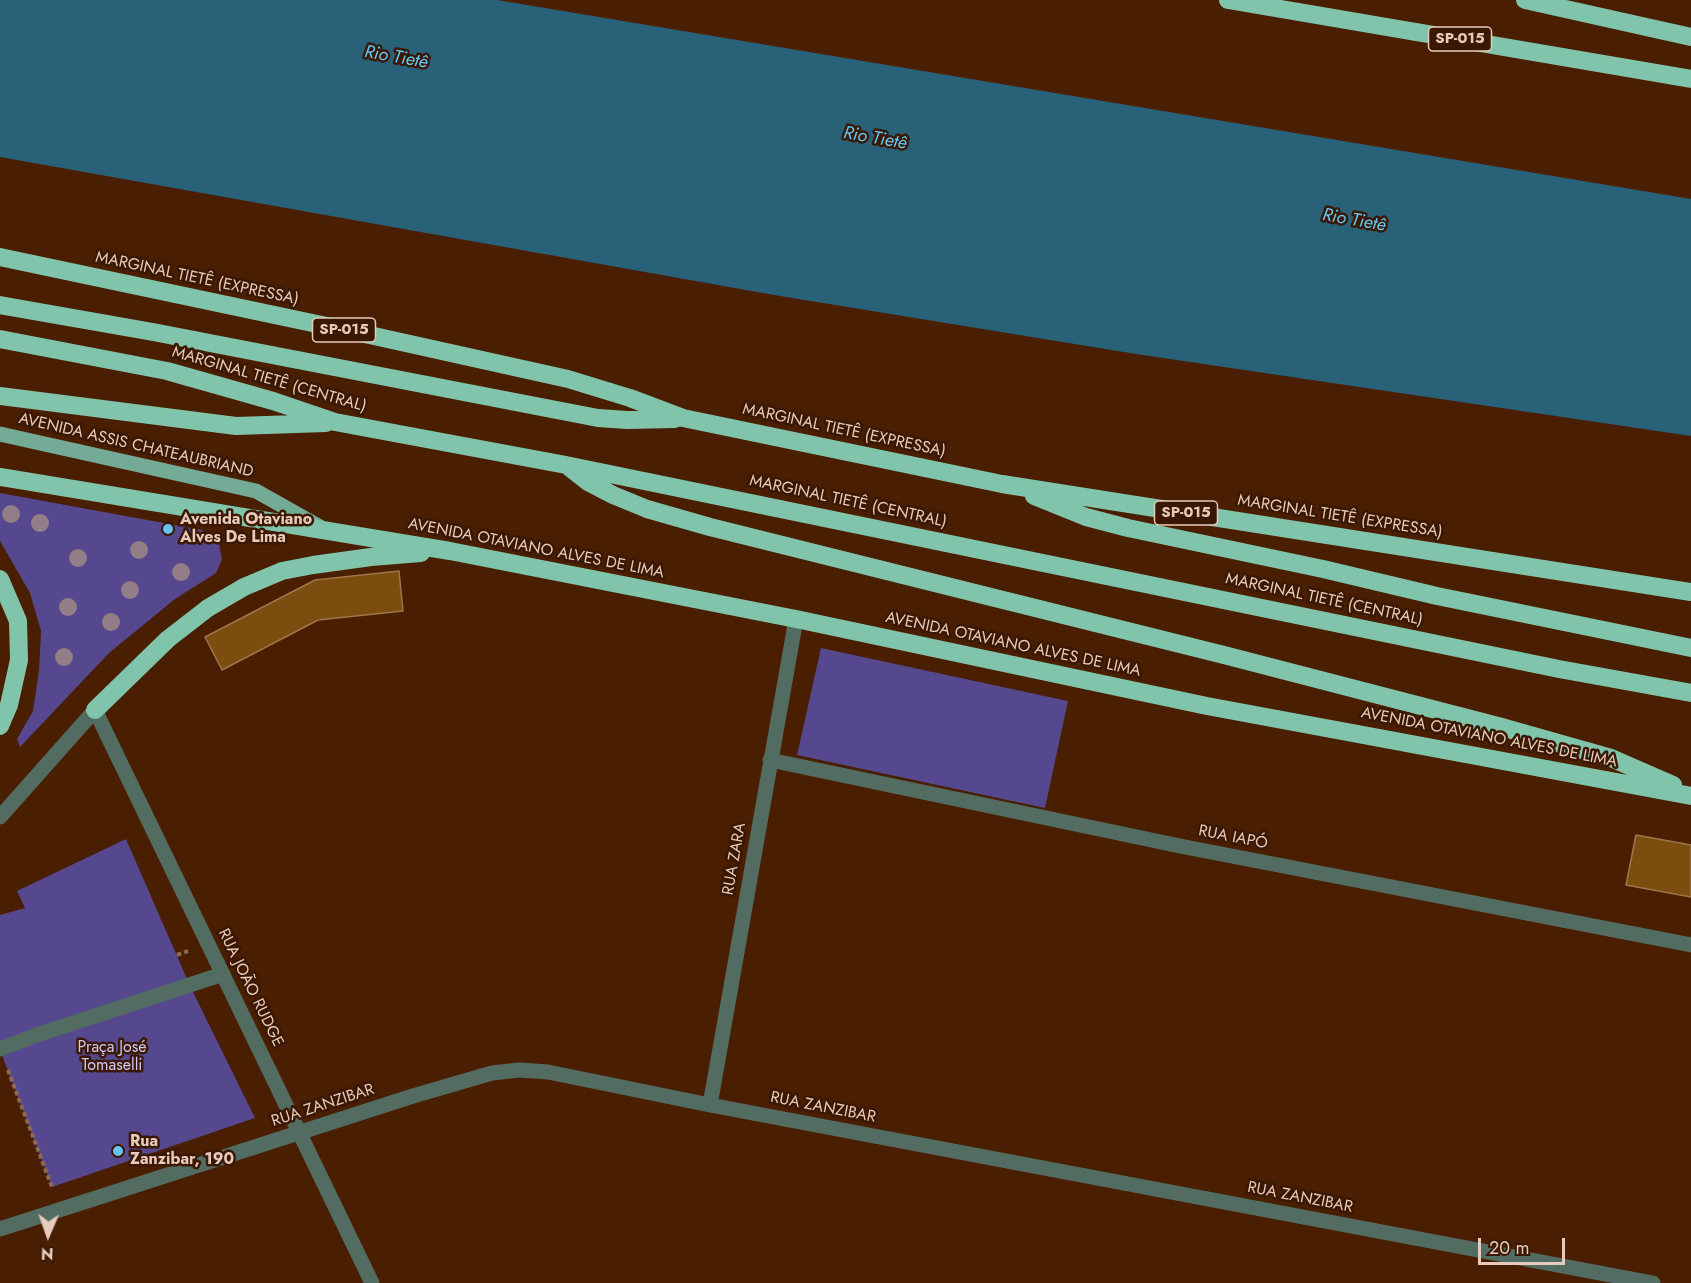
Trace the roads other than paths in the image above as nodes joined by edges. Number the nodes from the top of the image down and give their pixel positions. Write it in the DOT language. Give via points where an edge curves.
graph roads {
  1 [pos="1228,0"];
  2 [pos="1525,0"];
  3 [pos="1691,37"];
  4 [pos="1691,79"];
  5 [pos="0,258"];
  6 [pos="0,305"];
  7 [pos="0,339"];
  8 [pos="0,396"];
  9 [pos="683,418"];
  10 [pos="335,422"];
  11 [pos="0,434"];
  12 [pos="566,465"];
  13 [pos="0,477"];
  14 [pos="1002,484"];
  15 [pos="327,531"];
  16 [pos="450,551"];
  17 [pos="0,579"];
  18 [pos="1691,592"];
  19 [pos="796,619"];
  20 [pos="1691,648"];
  21 [pos="1691,693"];
  22 [pos="95,710"];
  23 [pos="0,726"];
  24 [pos="770,760"];
  25 [pos="1691,794"];
  26 [pos="0,817"];
  27 [pos="1691,945"];
  28 [pos="224,974"];
  29 [pos="3,1056"];
  30 [pos="710,1105"];
  31 [pos="300,1133"];
  32 [pos="0,1229"];
  33 [pos="372,1283"];
  34 [pos="1653,1283"];
  1 -- 4 [label="highway, SP-015"];
  2 -- 3 [label="highway"];
  5 -- 9 [label="highway, MARGINAL TIETÊ (EXPRESSA) / SP-015" via="568,379"];
  6 -- 9 [label="highway, SP-015" via="598,418"];
  7 -- 10 [label="highway, MARGINAL TIETÊ (CENTRAL)" via="167,371 273,400"];
  8 -- 10 [label="highway" via="236,426"];
  9 -- 14 [label="highway, MARGINAL TIETÊ (EXPRESSA) / SP-015"];
  10 -- 12 [label="highway, MARGINAL TIETÊ (CENTRAL)"];
  11 -- 15 [label="main road, AVENIDA ASSIS CHATEAUBRIAND" via="256,491"];
  12 -- 21 [label="highway, MARGINAL TIETÊ (CENTRAL)"];
  12 -- 25 [label="highway" via="588,482 647,509 1518,732 1611,758"];
  13 -- 15 [label="highway, AVENIDA OTAVIANO ALVES DE LIMA"];
  14 -- 18 [label="highway, MARGINAL TIETÊ (EXPRESSA) / SP-015"];
  14 -- 20 [label="highway" via="1086,517 1128,528"];
  15 -- 16 [label="highway, AVENIDA OTAVIANO ALVES DE LIMA"];
  16 -- 19 [label="highway, AVENIDA OTAVIANO ALVES DE LIMA"];
  16 -- 22 [label="highway" via="313,565 282,571 244,587 168,639"];
  17 -- 23 [label="highway" via="18,621 19,660"];
  19 -- 24 [label="street, RUA ZARA"];
  19 -- 25 [label="highway, AVENIDA OTAVIANO ALVES DE LIMA" via="1207,706"];
  22 -- 26 [label="street"];
  22 -- 28 [label="street, RUA JOÃO RUDGE"];
  24 -- 27 [label="street, RUA IAPÓ" via="1158,841"];
  24 -- 30 [label="street, RUA ZARA"];
  28 -- 29 [label="street" via="37,1035"];
  28 -- 31 [label="street, RUA JOÃO RUDGE"];
  30 -- 31 [label="street, RUA ZANZIBAR" via="548,1072 519,1070 460,1082"];
  30 -- 34 [label="street, RUA ZANZIBAR"];
  31 -- 32 [label="street, RUA ZANZIBAR"];
  31 -- 33 [label="street, RUA JOÃO RUDGE"];
}
